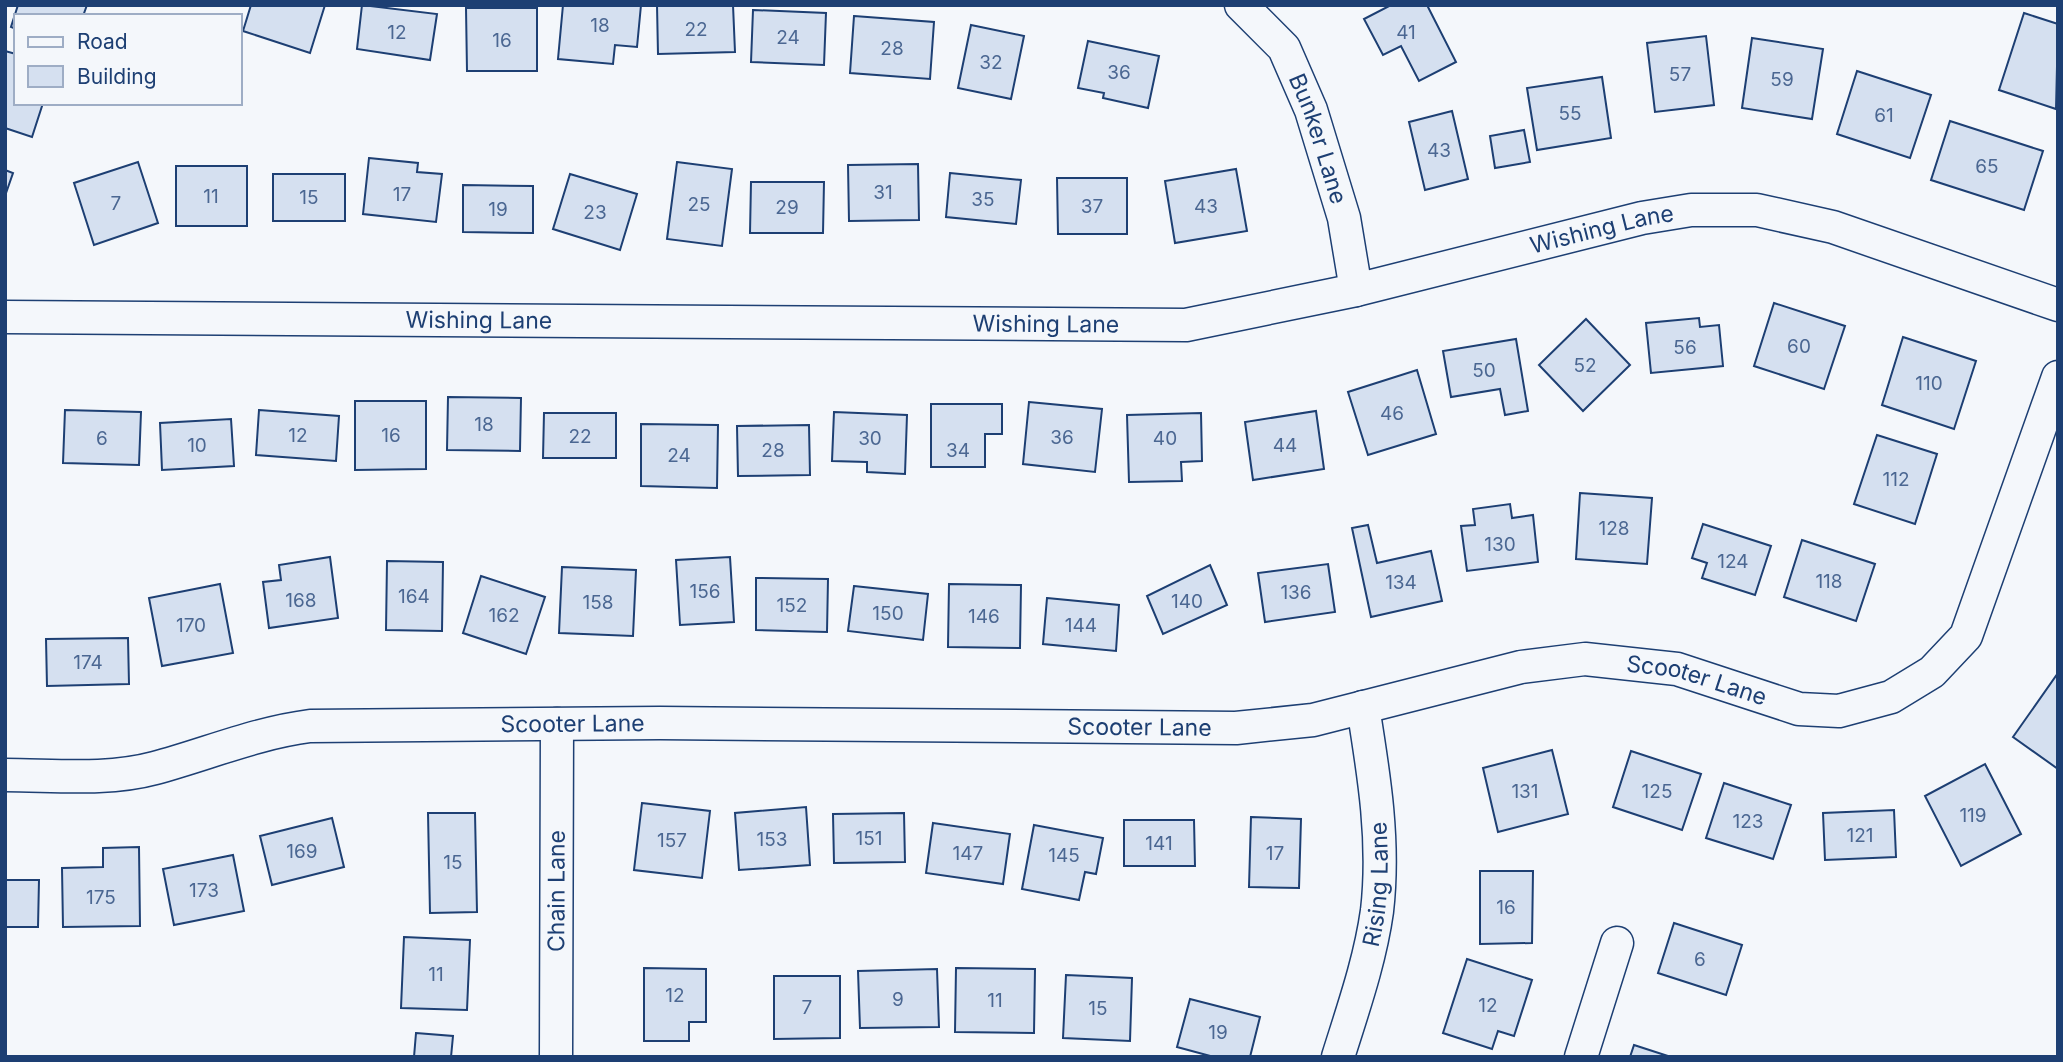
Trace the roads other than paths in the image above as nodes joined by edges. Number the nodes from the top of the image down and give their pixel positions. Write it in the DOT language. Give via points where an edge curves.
graph roads {
  1 [pos="1241,5"];
  2 [pos="1356,290"];
  3 [pos="2058,305"];
  4 [pos="5,317"];
  5 [pos="2058,377"];
  6 [pos="1363,707"];
  7 [pos="557,724"];
  8 [pos="5,775"];
  9 [pos="1617,943"];
  10 [pos="556,1057"];
  11 [pos="1338,1057"];
  12 [pos="1581,1057"];
  1 -- 2 [label="street, Bunker Lane" via="1284,48 1311,110 1344,218"];
  2 -- 3 [label="street, Wishing Lane" via="1642,218 1691,210 1757,210 1833,227"];
  2 -- 4 [label="street, Wishing Lane" via="1186,325"];
  5 -- 6 [label="street, Scooter Lane" via="1966,636 1932,672 1891,697 1839,711 1799,709 1676,669 1585,659 1521,667"];
  6 -- 7 [label="street, Scooter Lane" via="1313,720 1236,729"];
  6 -- 11 [label="street, Rising Lane" via="1378,806 1377,912"];
  7 -- 8 [label="street, Scooter Lane" via="310,726 255,736 153,769 111,776"];
  7 -- 10 [label="street, Chain Lane"];
  9 -- 12 [label="street"];
}
